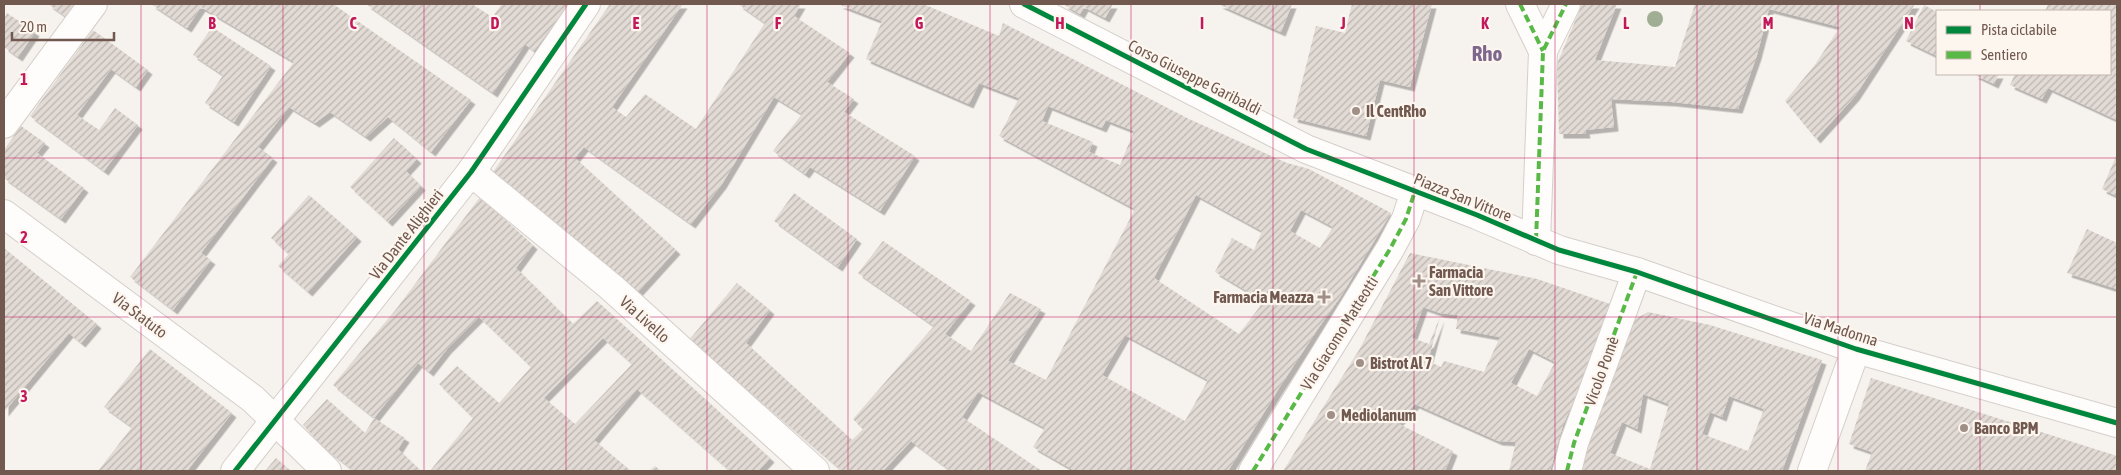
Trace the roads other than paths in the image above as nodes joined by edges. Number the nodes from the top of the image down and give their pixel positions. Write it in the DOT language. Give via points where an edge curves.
graph roads {
  1 [pos="92,4"];
  2 [pos="586,4"];
  3 [pos="1024,4"];
  4 [pos="1520,4"];
  5 [pos="1566,4"];
  6 [pos="1543,52"];
  7 [pos="4,124"];
  8 [pos="1357,168"];
  9 [pos="471,172"];
  10 [pos="1415,191"];
  11 [pos="4,214"];
  12 [pos="1548,246"];
  13 [pos="1637,272"];
  14 [pos="1856,348"];
  15 [pos="274,421"];
  16 [pos="2117,423"];
  17 [pos="235,471"];
  18 [pos="327,471"];
  19 [pos="815,471"];
  20 [pos="1253,471"];
  21 [pos="1567,471"];
  22 [pos="1812,471"];
  1 -- 7 [label="street"];
  2 -- 9 [label="street, Via Dante Alighieri"];
  3 -- 8 [label="street, Corso Giuseppe Garibaldi" via="1306,149"];
  4 -- 6 [label="street, Piazza San Vittore"];
  5 -- 6 [label="street, Piazza San Vittore"];
  6 -- 12 [label="street, Piazza San Vittore"];
  8 -- 10 [label="street, Piazza San Vittore"];
  9 -- 15 [label="street, Via Dante Alighieri"];
  9 -- 19 [label="street, Via Livello" via="611,287"];
  10 -- 12 [label="street, Piazza San Vittore"];
  10 -- 20 [label="street, Via Giacomo Matteotti" via="1406,219 1390,249"];
  11 -- 15 [label="street, Via Statuto" via="253,399"];
  12 -- 13 [label="street, Via Madonna"];
  13 -- 14 [label="street, Via Madonna"];
  13 -- 21 [label="street, Vicolo Pomè" via="1574,443"];
  14 -- 16 [label="street, Via Madonna"];
  14 -- 22 [label="street"];
  15 -- 17 [label="street, Via Dante Alighieri"];
  15 -- 18 [label="street, Via Statuto"];
}
